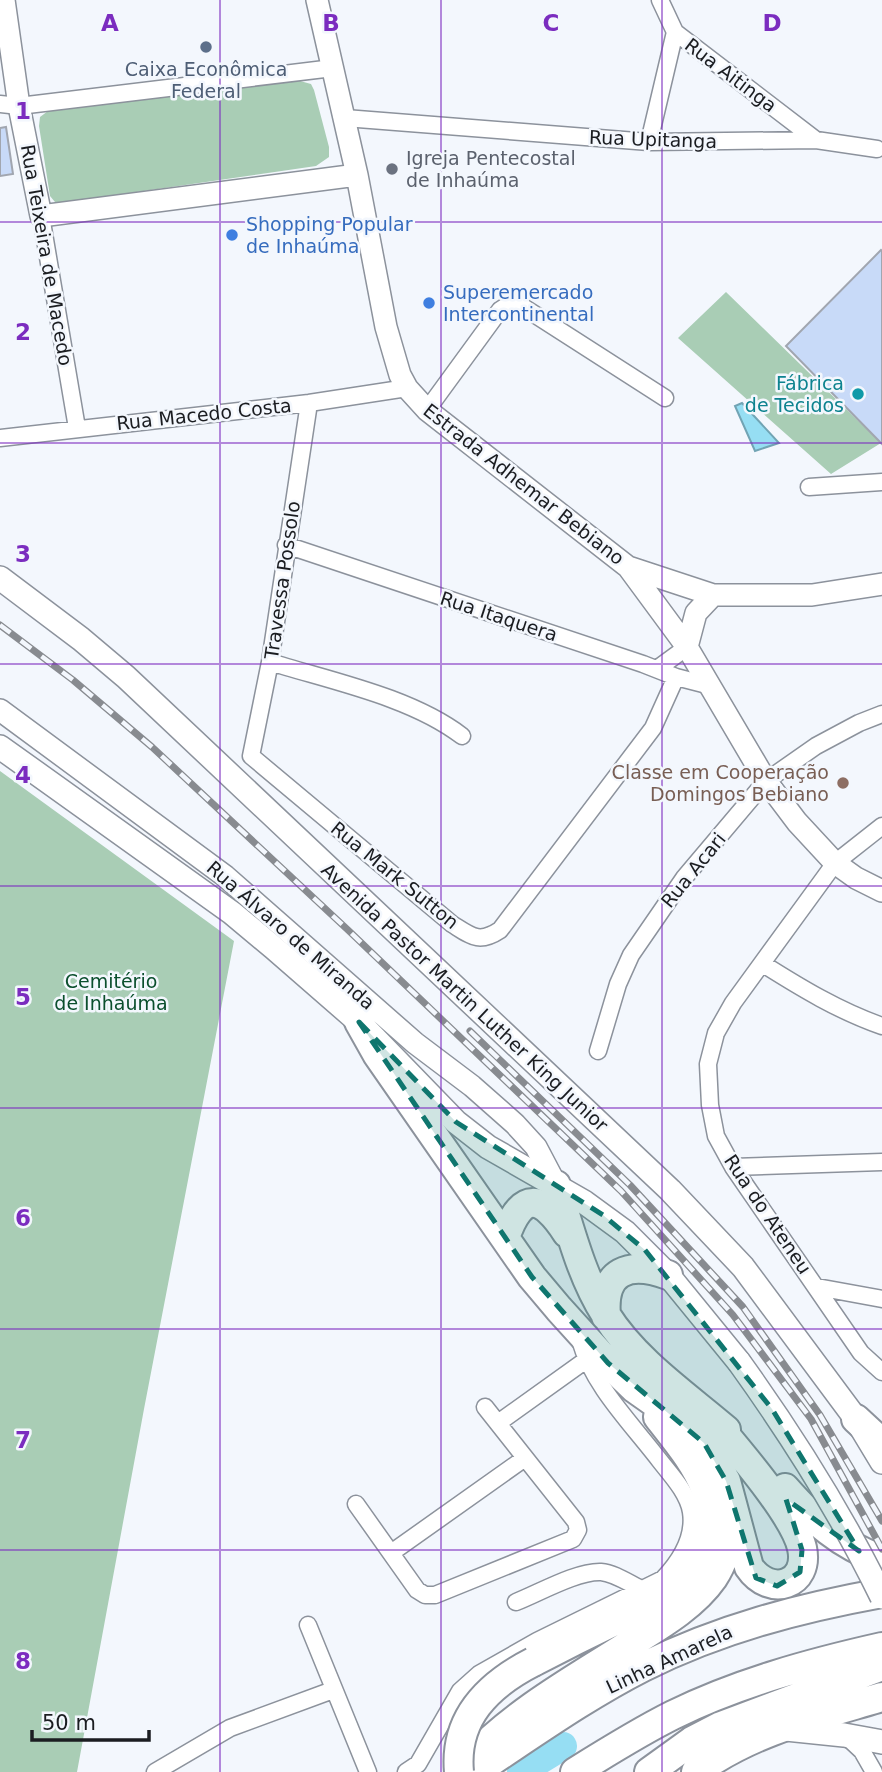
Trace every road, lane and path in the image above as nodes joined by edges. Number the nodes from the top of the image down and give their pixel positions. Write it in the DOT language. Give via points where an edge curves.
graph roads {
  1 [pos="5,0"];
  2 [pos="317,0"];
  3 [pos="660,0"];
  4 [pos="675,32"];
  5 [pos="333,68"];
  6 [pos="9,105"];
  7 [pos="345,118"];
  8 [pos="816,140"];
  9 [pos="649,142"];
  10 [pos="877,149"];
  11 [pos="357,175"];
  12 [pos="41,216"];
  13 [pos="407,388"];
  14 [pos="665,398"];
  15 [pos="309,403"];
  16 [pos="427,410"];
  17 [pos="77,428"];
  18 [pos="0,438"];
  19 [pos="882,482"];
  20 [pos="809,487"];
  21 [pos="286,545"];
  22 [pos="628,567"];
  23 [pos="0,578"];
  24 [pos="882,584"];
  25 [pos="713,595"];
  26 [pos="687,647"];
  27 [pos="270,662"];
  28 [pos="657,669"];
  29 [pos="676,677"];
  30 [pos="711,686"];
  31 [pos="0,710"];
  32 [pos="882,714"];
  33 [pos="462,736"];
  34 [pos="0,747"];
  35 [pos="251,756"];
  36 [pos="766,781"];
  37 [pos="882,826"];
  38 [pos="835,863"];
  39 [pos="882,891"];
  40 [pos="763,964"];
  41 [pos="359,1022"];
  42 [pos="882,1026"];
  43 [pos="598,1051"];
  44 [pos="882,1162"];
  45 [pos="733,1167"];
  46 [pos="556,1185"];
  47 [pos="505,1238"];
  48 [pos="574,1245"];
  49 [pos="668,1275"];
  50 [pos="817,1287"];
  51 [pos="882,1298"];
  52 [pos="606,1316"];
  53 [pos="577,1331"];
  54 [pos="586,1360"];
  55 [pos="882,1372"];
  56 [pos="634,1388"];
  57 [pos="485,1406"];
  58 [pos="712,1419"];
  59 [pos="856,1419"];
  60 [pos="498,1423"];
  61 [pos="882,1443"];
  62 [pos="525,1458"];
  63 [pos="882,1462"];
  64 [pos="356,1504"];
  65 [pos="734,1505"];
  66 [pos="391,1553"];
  67 [pos="882,1560"];
  68 [pos="643,1590"];
  69 [pos="882,1595"];
  70 [pos="516,1602"];
  71 [pos="308,1625"];
  72 [pos="882,1647"];
  73 [pos="882,1666"];
  74 [pos="882,1684"];
  75 [pos="333,1690"];
  76 [pos="882,1697"];
  77 [pos="770,1719"];
  78 [pos="844,1735"];
  79 [pos="882,1742"];
  80 [pos="155,1772"];
  81 [pos="368,1772"];
  82 [pos="406,1772"];
  83 [pos="458,1772"];
  84 [pos="475,1772"];
  85 [pos="575,1772"];
  86 [pos="649,1772"];
  87 [pos="696,1772"];
  88 [pos="874,1772"];
  1 -- 6 [label="main road, Rua Teixeira de Macedo"];
  2 -- 5 [label="main road, Estrada Adhemar Bebiano"];
  3 -- 4 [label="street, Rua Aitinga"];
  4 -- 8 [label="street, Rua Aitinga"];
  4 -- 9 [label="street"];
  5 -- 6 [label="street"];
  5 -- 7 [label="main road, Estrada Adhemar Bebiano"];
  6 -- 12 [label="main road, Rua Teixeira de Macedo"];
  7 -- 9 [label="street, Rua Upitanga"];
  7 -- 11 [label="main road, Estrada Adhemar Bebiano"];
  8 -- 9 [label="street, Rua Upitanga"];
  8 -- 10 [label="street, Rua Upitanga"];
  11 -- 12 [label="main road"];
  11 -- 13 [label="main road, Estrada Adhemar Bebiano" via="386,327"];
  12 -- 17 [label="street, Rua Teixeira de Macedo"];
  13 -- 15 [label="street, Rua Macedo Costa"];
  13 -- 16 [label="main road, Estrada Adhemar Bebiano"];
  14 -- 16 [label="street" via="511,303 500,310"];
  15 -- 17 [label="street, Rua Macedo Costa"];
  15 -- 21 [label="street, Travessa Possolo"];
  16 -- 22 [label="main road, Estrada Adhemar Bebiano"];
  17 -- 18 [label="street, Rua Macedo Costa"];
  19 -- 20 [label="street"];
  21 -- 27 [label="street, Travessa Possolo"];
  21 -- 28 [label="street, Rua Itaquera"];
  22 -- 25 [label="main road"];
  22 -- 26 [label="main road, Estrada Adhemar Bebiano"];
  23 -- 59 [label="main road, Avenida Pastor Martin Luther King Junior" via="126,677 670,1190 743,1267"];
  24 -- 25 [label="main road" via="812,595"];
  25 -- 26 [label="main road" via="696,613"];
  26 -- 28 [label="street"];
  26 -- 30 [label="main road, Estrada Adhemar Bebiano"];
  27 -- 33 [label="street" via="402,704"];
  27 -- 35 [label="street, Travessa Possolo"];
  28 -- 29 [label="street, Rua Itaquera"];
  29 -- 30 [label="street, Rua Itaquera"];
  29 -- 35 [label="street, Rua Mark Sutton" via="653,728 513,914 489,937 474,938 452,924"];
  30 -- 36 [label="main road, Estrada Adhemar Bebiano"];
  31 -- 46 [label="main road, Rua Álvaro de Miranda" via="225,876 415,1043 472,1086 536,1147"];
  32 -- 36 [label="street, Rua Acari" via="816,746"];
  34 -- 41 [label="main road" via="232,913"];
  36 -- 38 [label="main road, Estrada Adhemar Bebiano"];
  36 -- 43 [label="street, Rua Acari" via="684,878 631,955"];
  37 -- 38 [label="street, Rua do Ateneu"];
  38 -- 39 [label="main road, Estrada Adhemar Bebiano"];
  38 -- 40 [label="street, Rua do Ateneu"];
  40 -- 42 [label="street" via="840,1009"];
  40 -- 45 [label="street, Rua do Ateneu" via="716,1033 708,1064 716,1136"];
  41 -- 46 [label="main road" via="456,1122 488,1147"];
  41 -- 47 [label="highway"];
  44 -- 45 [label="street"];
  45 -- 50 [label="street, Rua do Ateneu"];
  46 -- 48 [label="highway"];
  46 -- 49 [label="main road" via="625,1232"];
  47 -- 48 [label="highway" via="515,1214 533,1203 555,1215"];
  47 -- 53 [label="highway"];
  48 -- 52 [label="highway"];
  49 -- 52 [label="highway" via="640,1267 620,1273 608,1292"];
  49 -- 69 [label="main road, bridge" via="772,1409 859,1549"];
  50 -- 51 [label="street"];
  50 -- 55 [label="street, Rua do Ateneu" via="861,1353"];
  52 -- 58 [label="highway" via="645,1360"];
  53 -- 54 [label="street"];
  53 -- 56 [label="highway"];
  54 -- 60 [label="street"];
  54 -- 68 [label="street" via="672,1477 690,1509 689,1538 678,1564"];
  56 -- 65 [label="highway" via="704,1443"];
  56 -- 83 [label="highway, bridge" via="676,1440 706,1489 712,1513 703,1558 671,1591 508,1674 489,1690 466,1723 459,1744"];
  57 -- 60 [label="street"];
  58 -- 65 [label="highway" via="797,1534 803,1562 793,1580 777,1586 757,1578 749,1567"];
  58 -- 67 [label="highway" via="755,1456 816,1522 840,1541"];
  59 -- 61 [label="highway"];
  59 -- 63 [label="main road, Avenida Pastor Martin Luther King Junior"];
  60 -- 62 [label="street"];
  62 -- 66 [label="street"];
  62 -- 66 [label="street" via="576,1522 573,1539 435,1595 417,1590"];
  64 -- 66 [label="street"];
  65 -- 83 [label="highway" via="723,1561 689,1604 541,1700 482,1746"];
  68 -- 70 [label="street" via="599,1572"];
  68 -- 82 [label="street" via="479,1674 460,1691 418,1764"];
  69 -- 84 [label="highway, Linha Amarela" via="782,1614 686,1648 599,1691"];
  71 -- 75 [label="street"];
  72 -- 85 [label="highway" via="792,1670 713,1699 674,1715"];
  73 -- 77 [label="highway"];
  74 -- 77 [label="highway" via="802,1705"];
  75 -- 80 [label="street" via="230,1728"];
  75 -- 81 [label="street"];
  76 -- 77 [label="highway"];
  77 -- 78 [label="main road"];
  77 -- 86 [label="highway" via="721,1726"];
  77 -- 87 [label="highway"];
  78 -- 79 [label="main road"];
  78 -- 88 [label="street" via="862,1751"];
}
